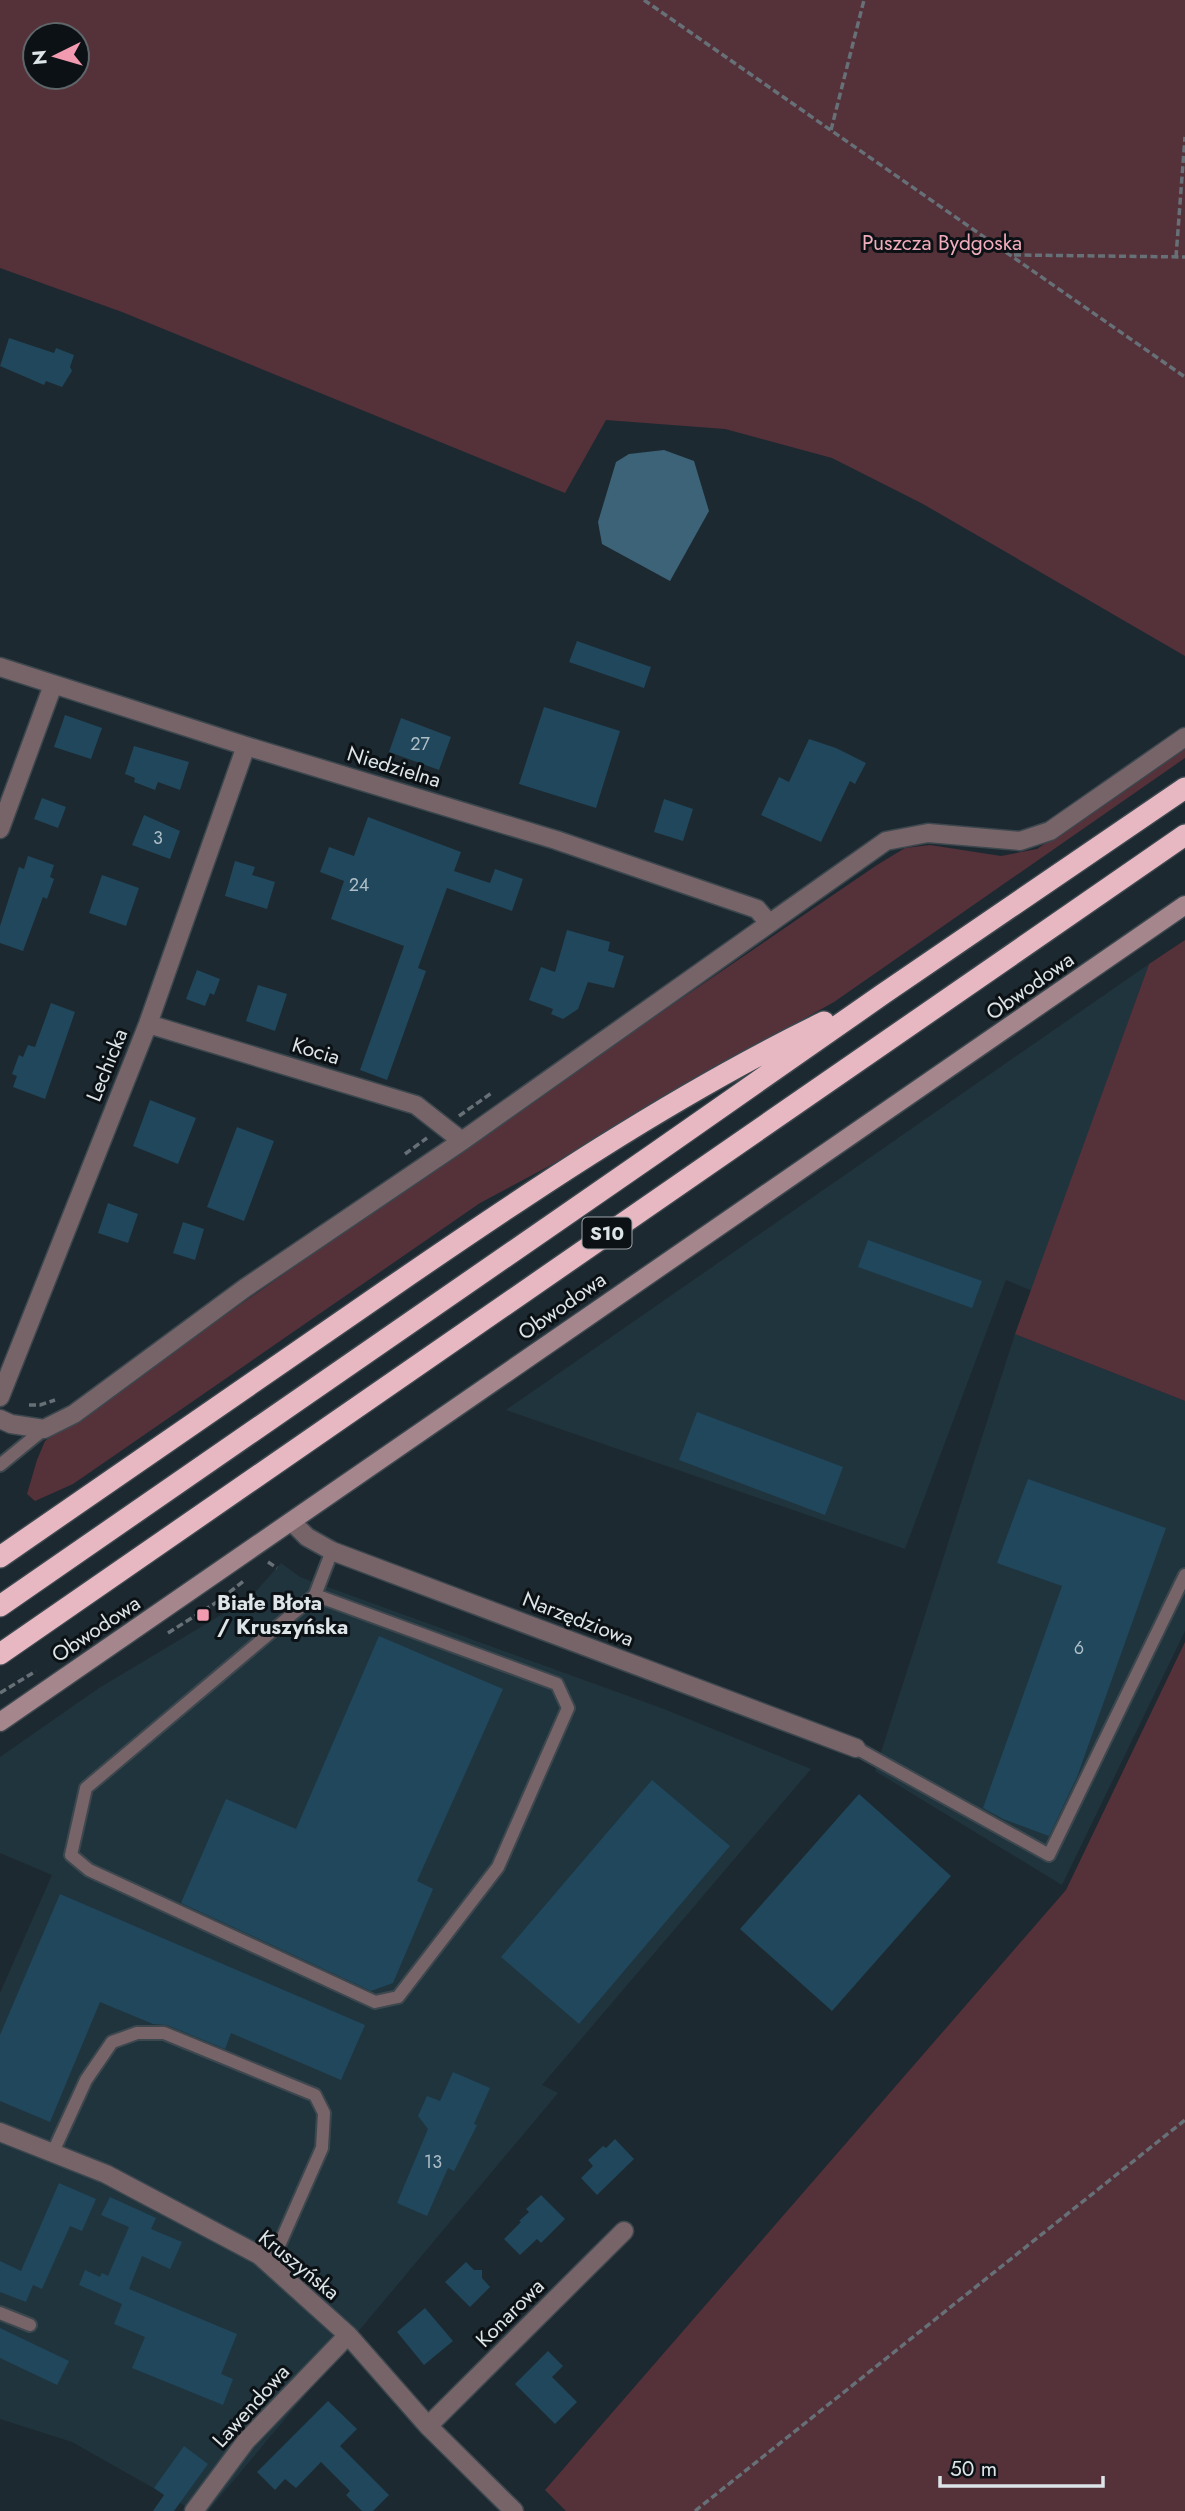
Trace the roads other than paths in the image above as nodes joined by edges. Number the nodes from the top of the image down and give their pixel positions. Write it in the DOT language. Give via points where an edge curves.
graph roads {
  1 [pos="0,667"];
  2 [pos="53,685"];
  3 [pos="1185,737"];
  4 [pos="246,746"];
  5 [pos="1185,788"];
  6 [pos="0,829"];
  7 [pos="1185,835"];
  8 [pos="1185,905"];
  9 [pos="768,922"];
  10 [pos="883,994"];
  11 [pos="148,1024"];
  12 [pos="462,1141"];
  13 [pos="0,1397"];
  14 [pos="0,1419"];
  15 [pos="44,1429"];
  16 [pos="0,1465"];
  17 [pos="292,1522"];
  18 [pos="332,1551"];
  19 [pos="0,1557"];
  20 [pos="1185,1575"];
  21 [pos="315,1595"];
  22 [pos="0,1606"];
  23 [pos="0,1654"];
  24 [pos="0,1722"];
  25 [pos="856,1748"];
  26 [pos="0,2132"];
  27 [pos="52,2152"];
  28 [pos="624,2231"];
  29 [pos="270,2266"];
  30 [pos="0,2313"];
  31 [pos="30,2325"];
  32 [pos="348,2335"];
  33 [pos="428,2426"];
  34 [pos="194,2511"];
  35 [pos="514,2511"];
  1 -- 2 [label="street, Niedzielna"];
  2 -- 4 [label="street, Niedzielna"];
  2 -- 6 [label="street"];
  3 -- 9 [label="street" via="1050,831 1020,841 928,833 886,841"];
  4 -- 9 [label="street, Niedzielna" via="556,840 757,909"];
  4 -- 11 [label="street, Lechicka"];
  5 -- 10 [label="highway, S10"];
  7 -- 23 [label="highway, S10"];
  8 -- 17 [label="street, Obwodowa"];
  9 -- 12 [label="street"];
  10 -- 19 [label="highway" via="761,1053 539,1186"];
  10 -- 22 [label="highway, S10"];
  11 -- 12 [label="street, Kocia" via="416,1105"];
  11 -- 13 [label="street, Lechicka"];
  12 -- 15 [label="street" via="245,1288 74,1414"];
  14 -- 15 [label="street"];
  15 -- 16 [label="lane"];
  17 -- 18 [label="street, Narzędziowa" via="307,1538"];
  17 -- 24 [label="street, Obwodowa"];
  18 -- 21 [label="lane"];
  18 -- 25 [label="street, Narzędziowa"];
  20 -- 25 [label="lane" via="1049,1855"];
  21 -- 21 [label="lane" via="86,1788 71,1855 89,1870 375,2002 398,1997 498,1867 568,1708 557,1684"];
  26 -- 27 [label="street, Kruszyńska"];
  27 -- 29 [label="street, Kruszyńska" via="106,2174 259,2255"];
  27 -- 29 [label="lane" via="86,2080 112,2042 137,2033 164,2033 315,2095 324,2113 322,2148"];
  28 -- 33 [label="street, Konarowa"];
  29 -- 32 [label="street, Kruszyńska"];
  30 -- 31 [label="lane"];
  32 -- 33 [label="street, Kruszyńska"];
  32 -- 34 [label="street, Lawendowa" via="246,2441"];
  33 -- 35 [label="street, Kruszyńska"];
}
